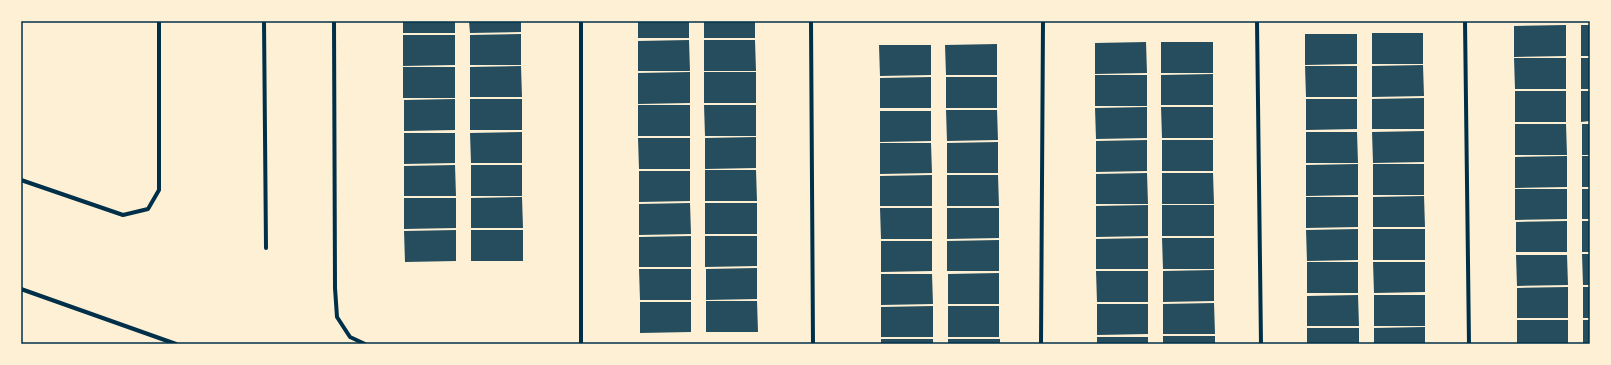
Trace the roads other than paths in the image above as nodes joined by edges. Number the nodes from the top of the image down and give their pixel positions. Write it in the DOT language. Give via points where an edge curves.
graph roads {
  1 [pos="159,21"];
  2 [pos="264,21"];
  3 [pos="334,21"];
  4 [pos="581,21"];
  5 [pos="811,21"];
  6 [pos="1043,21"];
  7 [pos="1257,21"];
  8 [pos="1465,21"];
  9 [pos="21,180"];
  10 [pos="266,248"];
  11 [pos="21,289"];
  12 [pos="176,344"];
  13 [pos="365,344"];
  14 [pos="581,344"];
  15 [pos="814,344"];
  16 [pos="1042,344"];
  17 [pos="1261,344"];
  18 [pos="1469,344"];
  1 -- 9 [label="street" via="159,190 148,209 123,215"];
  2 -- 10 [label="street"];
  3 -- 13 [label="street" via="334,280 337,317 350,337"];
  4 -- 14 [label="street"];
  5 -- 15 [label="street"];
  6 -- 16 [label="street"];
  7 -- 17 [label="street"];
  8 -- 18 [label="street"];
  11 -- 12 [label="street"];
}
